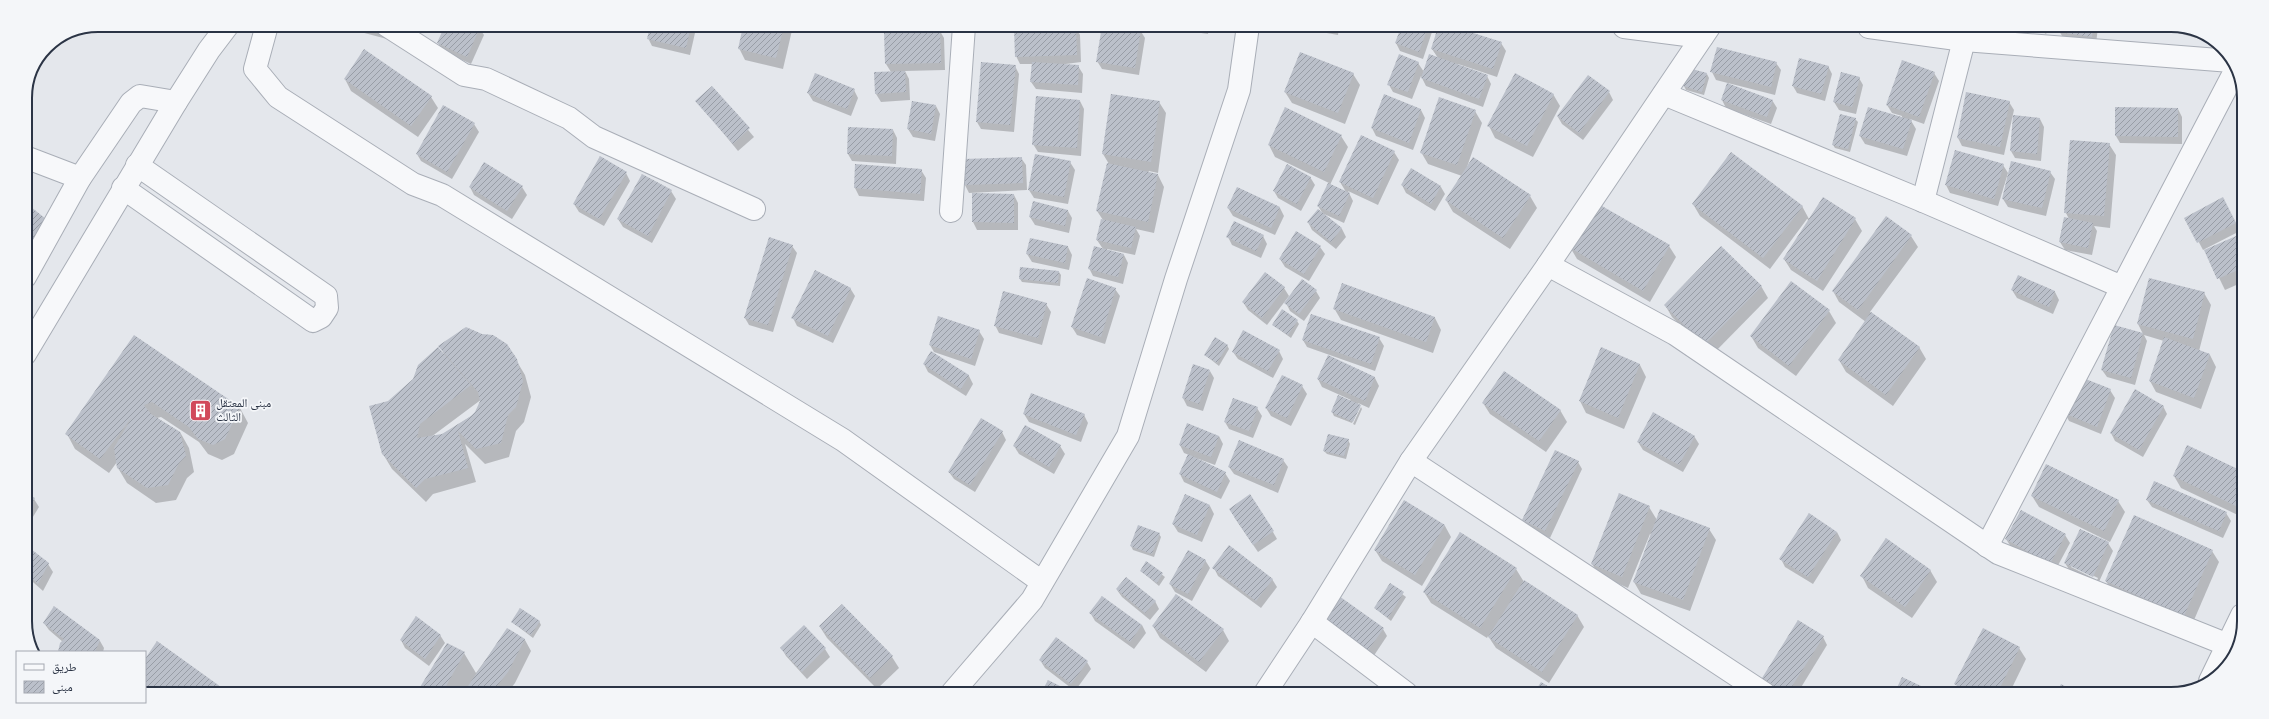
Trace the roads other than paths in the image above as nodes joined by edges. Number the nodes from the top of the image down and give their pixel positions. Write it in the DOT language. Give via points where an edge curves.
graph roads {
  1 [pos="223,32"];
  2 [pos="265,32"];
  3 [pos="397,32"];
  4 [pos="964,32"];
  5 [pos="1247,32"];
  6 [pos="1706,32"];
  7 [pos="1940,32"];
  8 [pos="1968,34"];
  9 [pos="2226,60"];
  10 [pos="2233,75"];
  11 [pos="1664,94"];
  12 [pos="176,102"];
  13 [pos="32,160"];
  14 [pos="138,165"];
  15 [pos="80,178"];
  16 [pos="123,188"];
  17 [pos="1923,201"];
  18 [pos="754,209"];
  19 [pos="951,211"];
  20 [pos="32,264"];
  21 [pos="1548,265"];
  22 [pos="2122,287"];
  23 [pos="32,342"];
  24 [pos="1411,461"];
  25 [pos="1987,546"];
  26 [pos="1042,582"];
  27 [pos="1312,622"];
  28 [pos="2236,627"];
  29 [pos="2228,645"];
  30 [pos="2216,669"];
  31 [pos="956,687"];
  32 [pos="1269,687"];
  33 [pos="1398,687"];
  34 [pos="1754,687"];
  1 -- 12 [label="street"];
  2 -- 26 [label="street" via="255,68 278,97 413,184 442,194 843,440"];
  3 -- 18 [label="street" via="464,75 486,79 569,118 594,137"];
  4 -- 19 [label="street"];
  5 -- 26 [label="street" via="1239,90 1176,279 1128,436"];
  6 -- 11 [label="street"];
  7 -- 8 [label="street"];
  8 -- 9 [label="street"];
  8 -- 17 [label="street"];
  10 -- 22 [label="street"];
  11 -- 17 [label="street"];
  11 -- 21 [label="street"];
  12 -- 14 [label="street"];
  12 -- 15 [label="street" via="140,96 131,103"];
  13 -- 15 [label="street"];
  14 -- 16 [label="street"];
  14 -- 16 [label="street" via="326,296 327,308 313,321"];
  15 -- 20 [label="street"];
  16 -- 23 [label="street"];
  17 -- 22 [label="street"];
  21 -- 24 [label="street"];
  21 -- 25 [label="street" via="1675,334"];
  22 -- 25 [label="street"];
  24 -- 27 [label="street"];
  24 -- 34 [label="street"];
  25 -- 29 [label="street" via="1998,553"];
  26 -- 31 [label="street" via="1032,600"];
  27 -- 32 [label="street"];
  27 -- 33 [label="street"];
  28 -- 29 [label="street"];
  29 -- 30 [label="street"];
}
